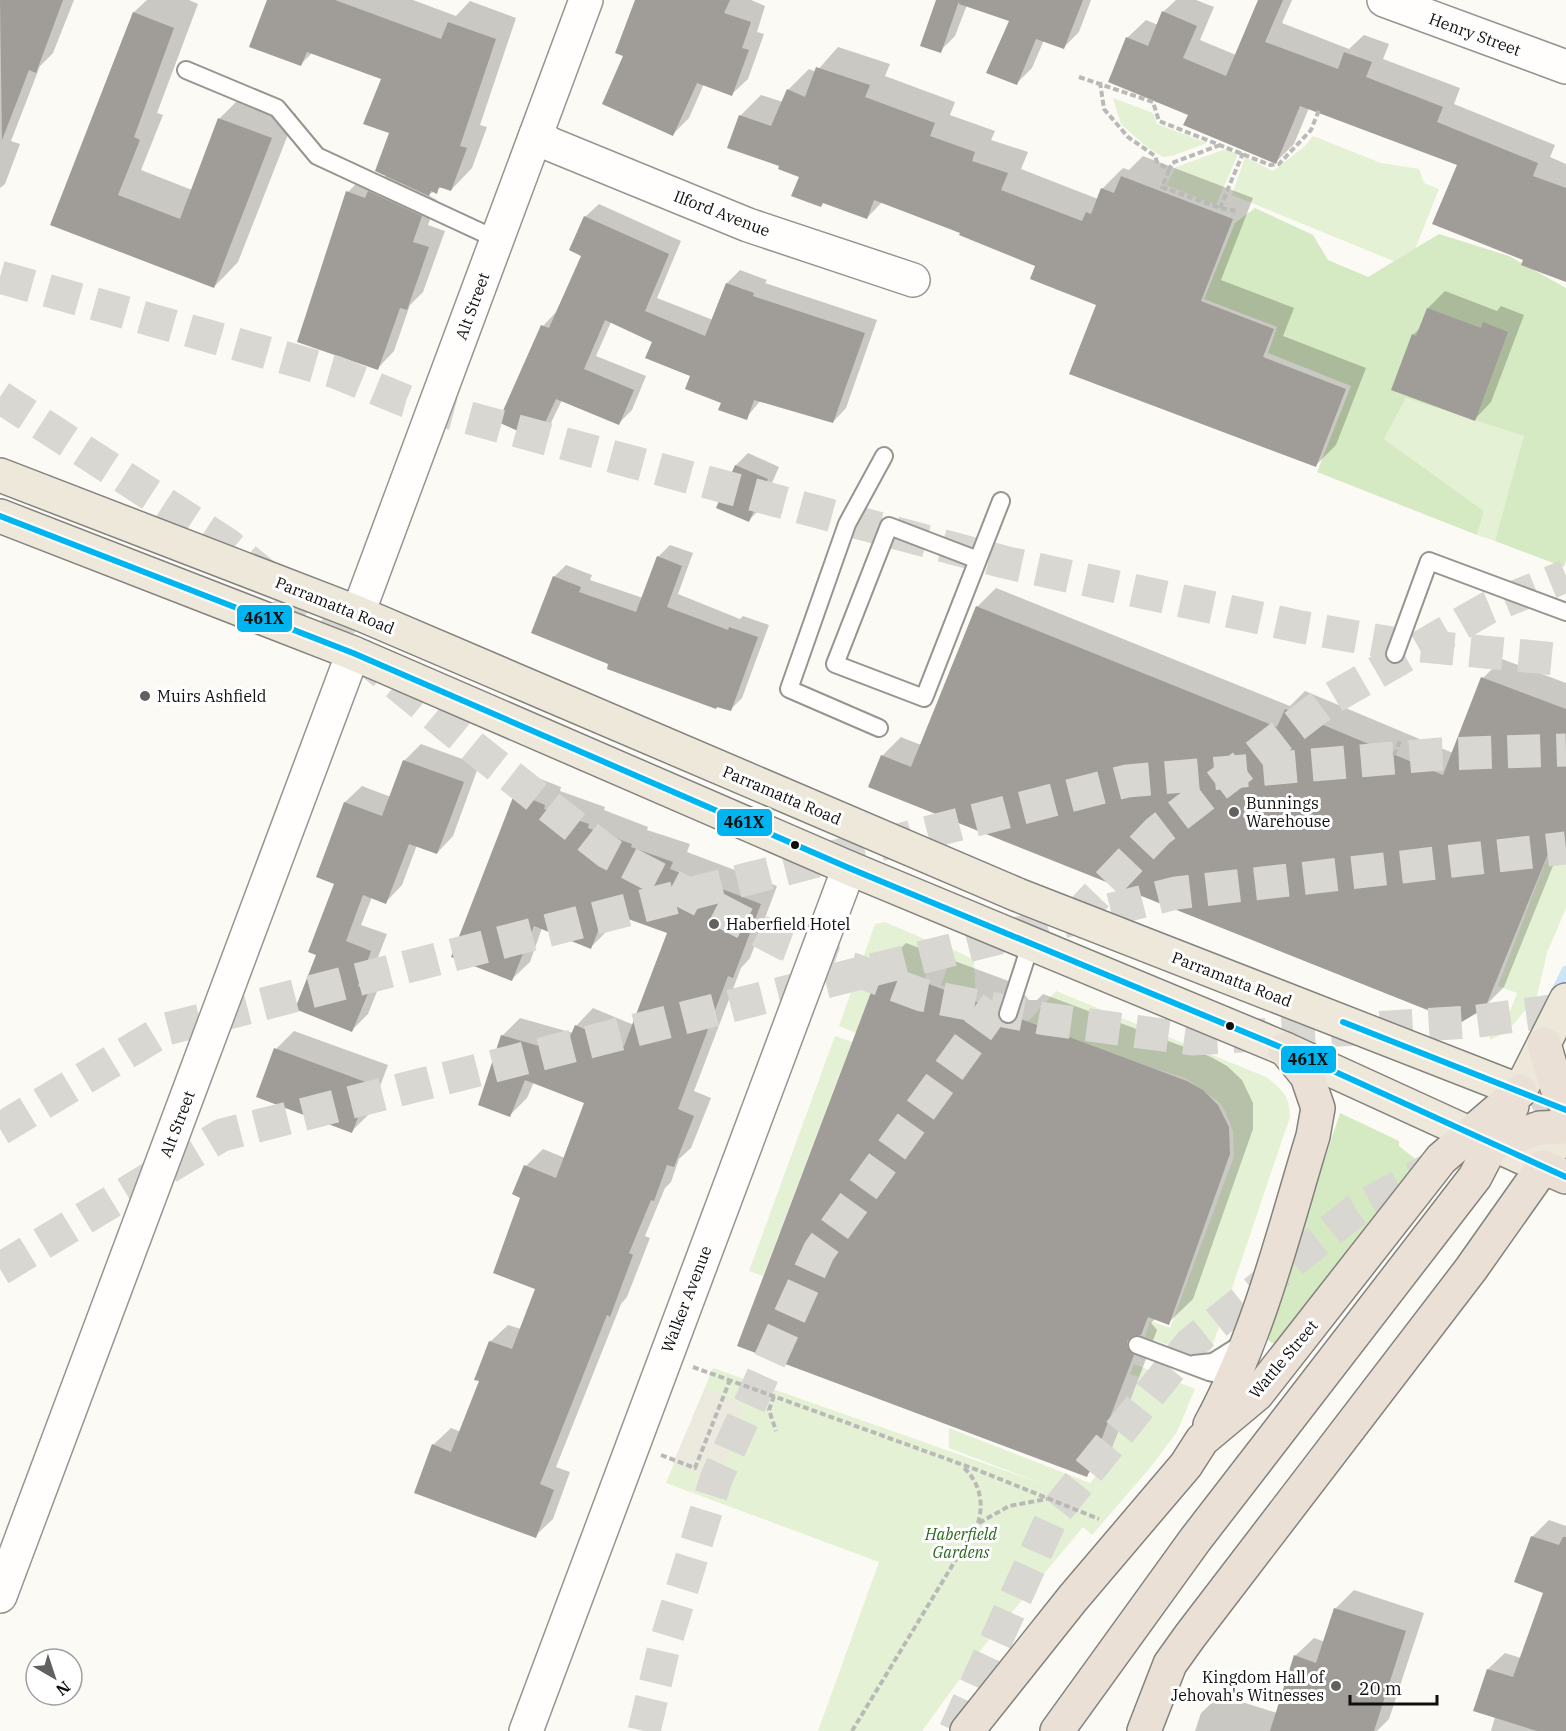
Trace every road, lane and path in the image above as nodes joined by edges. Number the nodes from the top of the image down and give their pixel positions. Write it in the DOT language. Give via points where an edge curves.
graph roads {
  1 [pos="586,0"];
  2 [pos="1384,0"];
  3 [pos="1566,67"];
  4 [pos="186,70"];
  5 [pos="1079,76"];
  6 [pos="1100,82"];
  7 [pos="1319,110"];
  8 [pos="536,135"];
  9 [pos="1221,145"];
  10 [pos="1243,153"];
  11 [pos="1169,170"];
  12 [pos="1220,208"];
  13 [pos="1236,211"];
  14 [pos="496,239"];
  15 [pos="913,280"];
  16 [pos="884,456"];
  17 [pos="0,475"];
  18 [pos="1001,501"];
  19 [pos="0,516"];
  20 [pos="978,560"];
  21 [pos="1566,612"];
  22 [pos="358,613"];
  23 [pos="353,653"];
  24 [pos="1395,654"];
  25 [pos="879,728"];
  26 [pos="1400,741"];
  27 [pos="1394,755"];
  28 [pos="849,868"];
  29 [pos="1031,943"];
  30 [pos="1566,1000"];
  31 [pos="1008,1014"];
  32 [pos="1544,1044"];
  33 [pos="1285,1049"];
  34 [pos="1520,1091"];
  35 [pos="1565,1117"];
  36 [pos="1481,1138"];
  37 [pos="1554,1172"];
  38 [pos="1252,1336"];
  39 [pos="1137,1345"];
  40 [pos="664,1356"];
  41 [pos="1187,1365"];
  42 [pos="1234,1378"];
  43 [pos="730,1380"];
  44 [pos="774,1396"];
  45 [pos="777,1431"];
  46 [pos="1202,1440"];
  47 [pos="632,1444"];
  48 [pos="961,1466"];
  49 [pos="1052,1499"];
  50 [pos="1102,1520"];
  51 [pos="978,1523"];
  52 [pos="0,1596"];
  53 [pos="1170,1664"];
  54 [pos="526,1731"];
  55 [pos="852,1731"];
  56 [pos="967,1731"];
  57 [pos="1057,1731"];
  58 [pos="1130,1731"];
  59 [pos="1144,1731"];
  1 -- 8 [label="street, Alt Street"];
  2 -- 3 [label="street, Henry Street"];
  4 -- 14 [label="lane" via="276,108 317,156"];
  5 -- 6 [label="path"];
  6 -- 9 [label="path" via="1153,102 1159,121"];
  6 -- 11 [label="path" via="1104,109 1128,137"];
  7 -- 10 [label="path" via="1311,130 1279,164 1270,165"];
  8 -- 14 [label="street, Alt Street"];
  8 -- 15 [label="street, Ilford Avenue" via="748,225"];
  9 -- 10 [label="path"];
  9 -- 11 [label="path" via="1172,163"];
  10 -- 12 [label="path"];
  11 -- 12 [label="path" via="1162,187"];
  12 -- 13 [label="path"];
  14 -- 22 [label="street, Alt Street"];
  16 -- 25 [label="lane" via="847,524 789,689"];
  17 -- 22 [label="main road, Parramatta Road"];
  18 -- 20 [label="lane"];
  19 -- 23 [label="main road"];
  20 -- 20 [label="lane" via="924,698 835,664 890,525"];
  21 -- 24 [label="lane" via="1429,561"];
  22 -- 34 [label="main road, Parramatta Road" via="1018,895"];
  23 -- 28 [label="main road"];
  23 -- 52 [label="street, Alt Street"];
  26 -- 27 [label="path"];
  28 -- 29 [label="main road"];
  28 -- 40 [label="street, Walker Avenue"];
  29 -- 31 [label="lane"];
  29 -- 33 [label="main road"];
  30 -- 32 [label="main road"];
  32 -- 34 [label="main road"];
  32 -- 35 [label="highway"];
  33 -- 36 [label="main road"];
  33 -- 38 [label="highway" via="1307,1076 1318,1108"];
  34 -- 35 [label="highway, Parramatta Road"];
  34 -- 36 [label="highway, Wattle Street"];
  35 -- 36 [label="highway, Wattle Street" via="1540,1128"];
  35 -- 37 [label="main road"];
  36 -- 37 [label="main road"];
  36 -- 46 [label="highway, Wattle Street" via="1441,1159 1257,1394"];
  36 -- 57 [label="highway, Wattle Street" via="1475,1177 1195,1540"];
  37 -- 53 [label="highway" via="1499,1232"];
  38 -- 41 [label="lane" via="1213,1362"];
  38 -- 42 [label="highway"];
  39 -- 41 [label="lane"];
  40 -- 43 [label="path"];
  40 -- 47 [label="street, Walker Avenue"];
  41 -- 42 [label="lane"];
  42 -- 46 [label="highway"];
  43 -- 44 [label="path"];
  43 -- 47 [label="path" via="695,1468"];
  44 -- 45 [label="path" via="769,1410"];
  44 -- 48 [label="path"];
  46 -- 56 [label="highway, Wattle Street" via="1186,1465"];
  47 -- 54 [label="street, Walker Avenue"];
  48 -- 49 [label="path"];
  48 -- 51 [label="path" via="980,1495"];
  49 -- 50 [label="path"];
  49 -- 51 [label="path" via="1009,1506"];
  51 -- 55 [label="path"];
  53 -- 58 [label="highway"];
  53 -- 59 [label="highway"];
}
